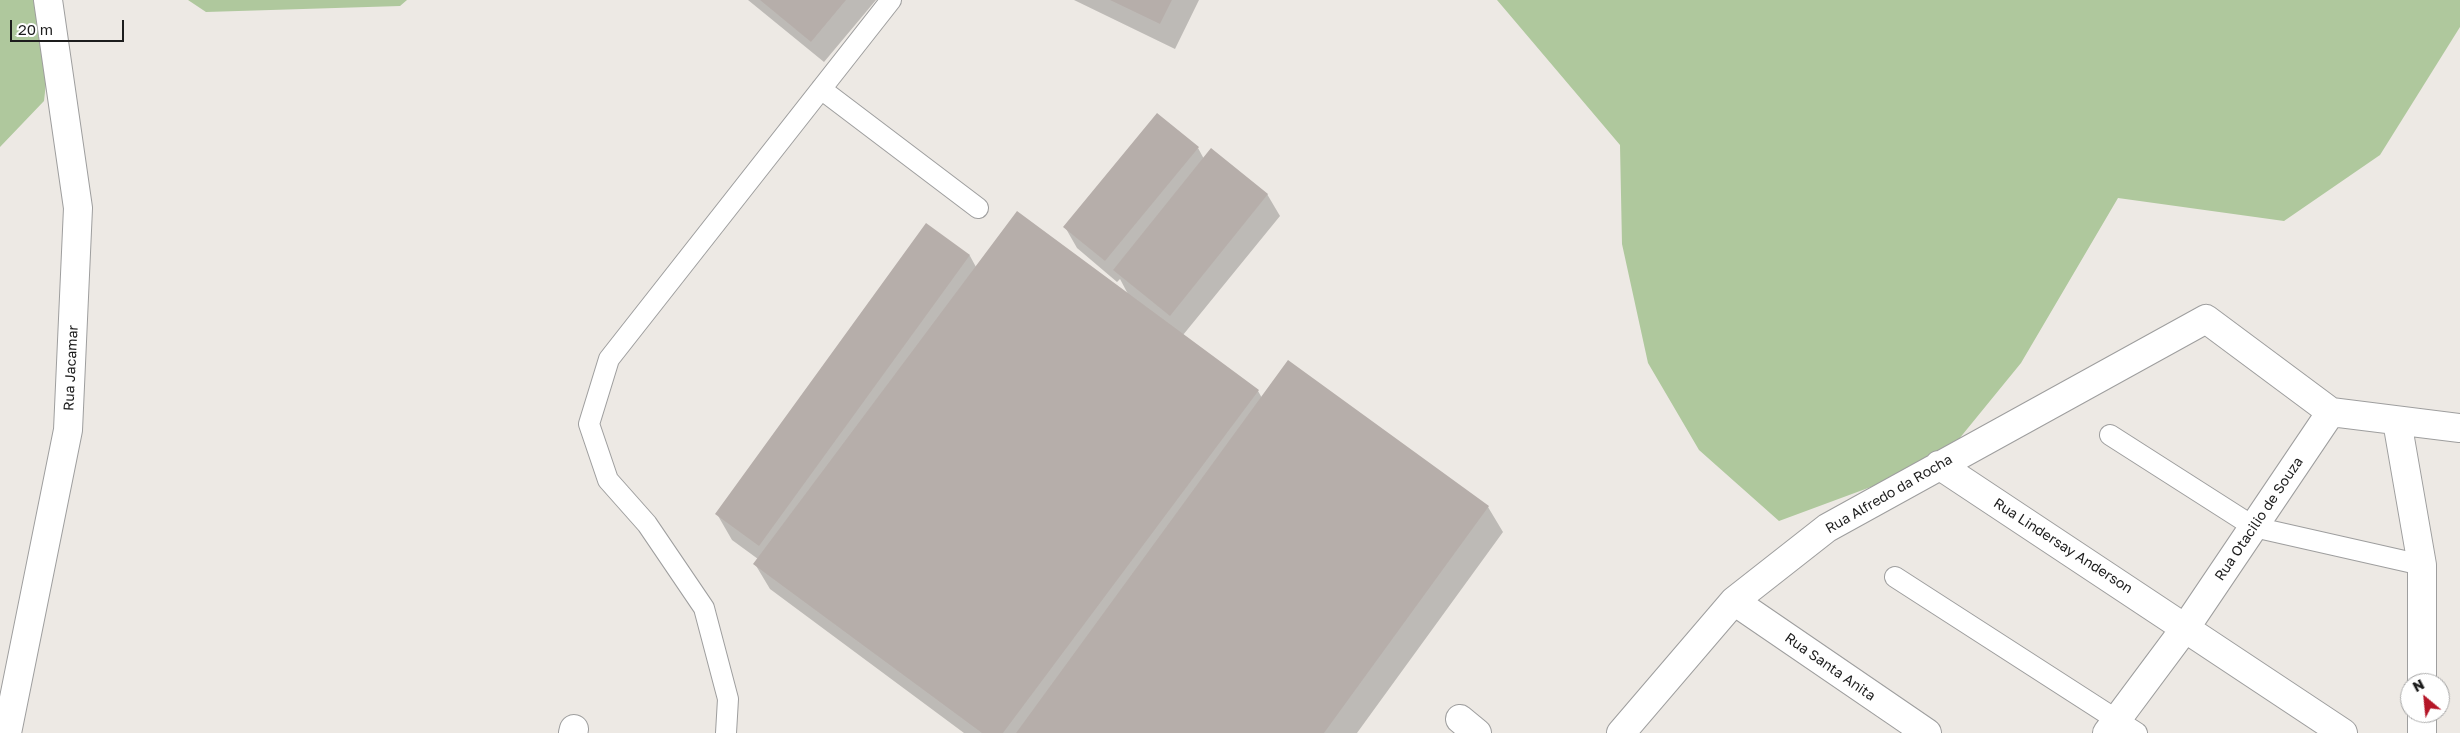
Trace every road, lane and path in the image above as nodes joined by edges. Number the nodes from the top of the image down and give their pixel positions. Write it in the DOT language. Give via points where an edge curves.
graph roads {
  1 [pos="48,0"];
  2 [pos="891,0"];
  3 [pos="821,89"];
  4 [pos="978,208"];
  5 [pos="2331,412"];
  6 [pos="2397,421"];
  7 [pos="2460,428"];
  8 [pos="2110,435"];
  9 [pos="1939,465"];
  10 [pos="2254,527"];
  11 [pos="2422,565"];
  12 [pos="1895,577"];
  13 [pos="1734,601"];
  14 [pos="2186,627"];
  15 [pos="2422,673"];
  16 [pos="2121,728"];
  17 [pos="7,733"];
  18 [pos="726,733"];
  19 [pos="1621,733"];
  20 [pos="1927,733"];
  21 [pos="2343,733"];
  1 -- 17 [label="street, Rua Jacamar" via="78,208 68,430"];
  2 -- 3 [label="lane"];
  3 -- 4 [label="lane"];
  3 -- 18 [label="lane" via="609,359 589,424 608,480 647,524 704,608 728,699"];
  5 -- 6 [label="street"];
  5 -- 9 [label="street, Rua Alfredo da Rocha" via="2206,319"];
  5 -- 10 [label="street, Rua Otacilio de Souza"];
  6 -- 7 [label="street"];
  6 -- 11 [label="street"];
  8 -- 10 [label="lane"];
  9 -- 13 [label="street, Rua Alfredo da Rocha" via="1827,528"];
  9 -- 14 [label="street, Rua Lindersay Anderson"];
  10 -- 11 [label="lane"];
  10 -- 14 [label="street, Rua Otacilio de Souza"];
  11 -- 15 [label="street"];
  12 -- 16 [label="lane"];
  13 -- 19 [label="street, Rua Alfredo da Rocha"];
  13 -- 20 [label="street, Rua Santa Anita"];
  14 -- 16 [label="street"];
  14 -- 21 [label="street, Rua Lindersay Anderson"];
}
